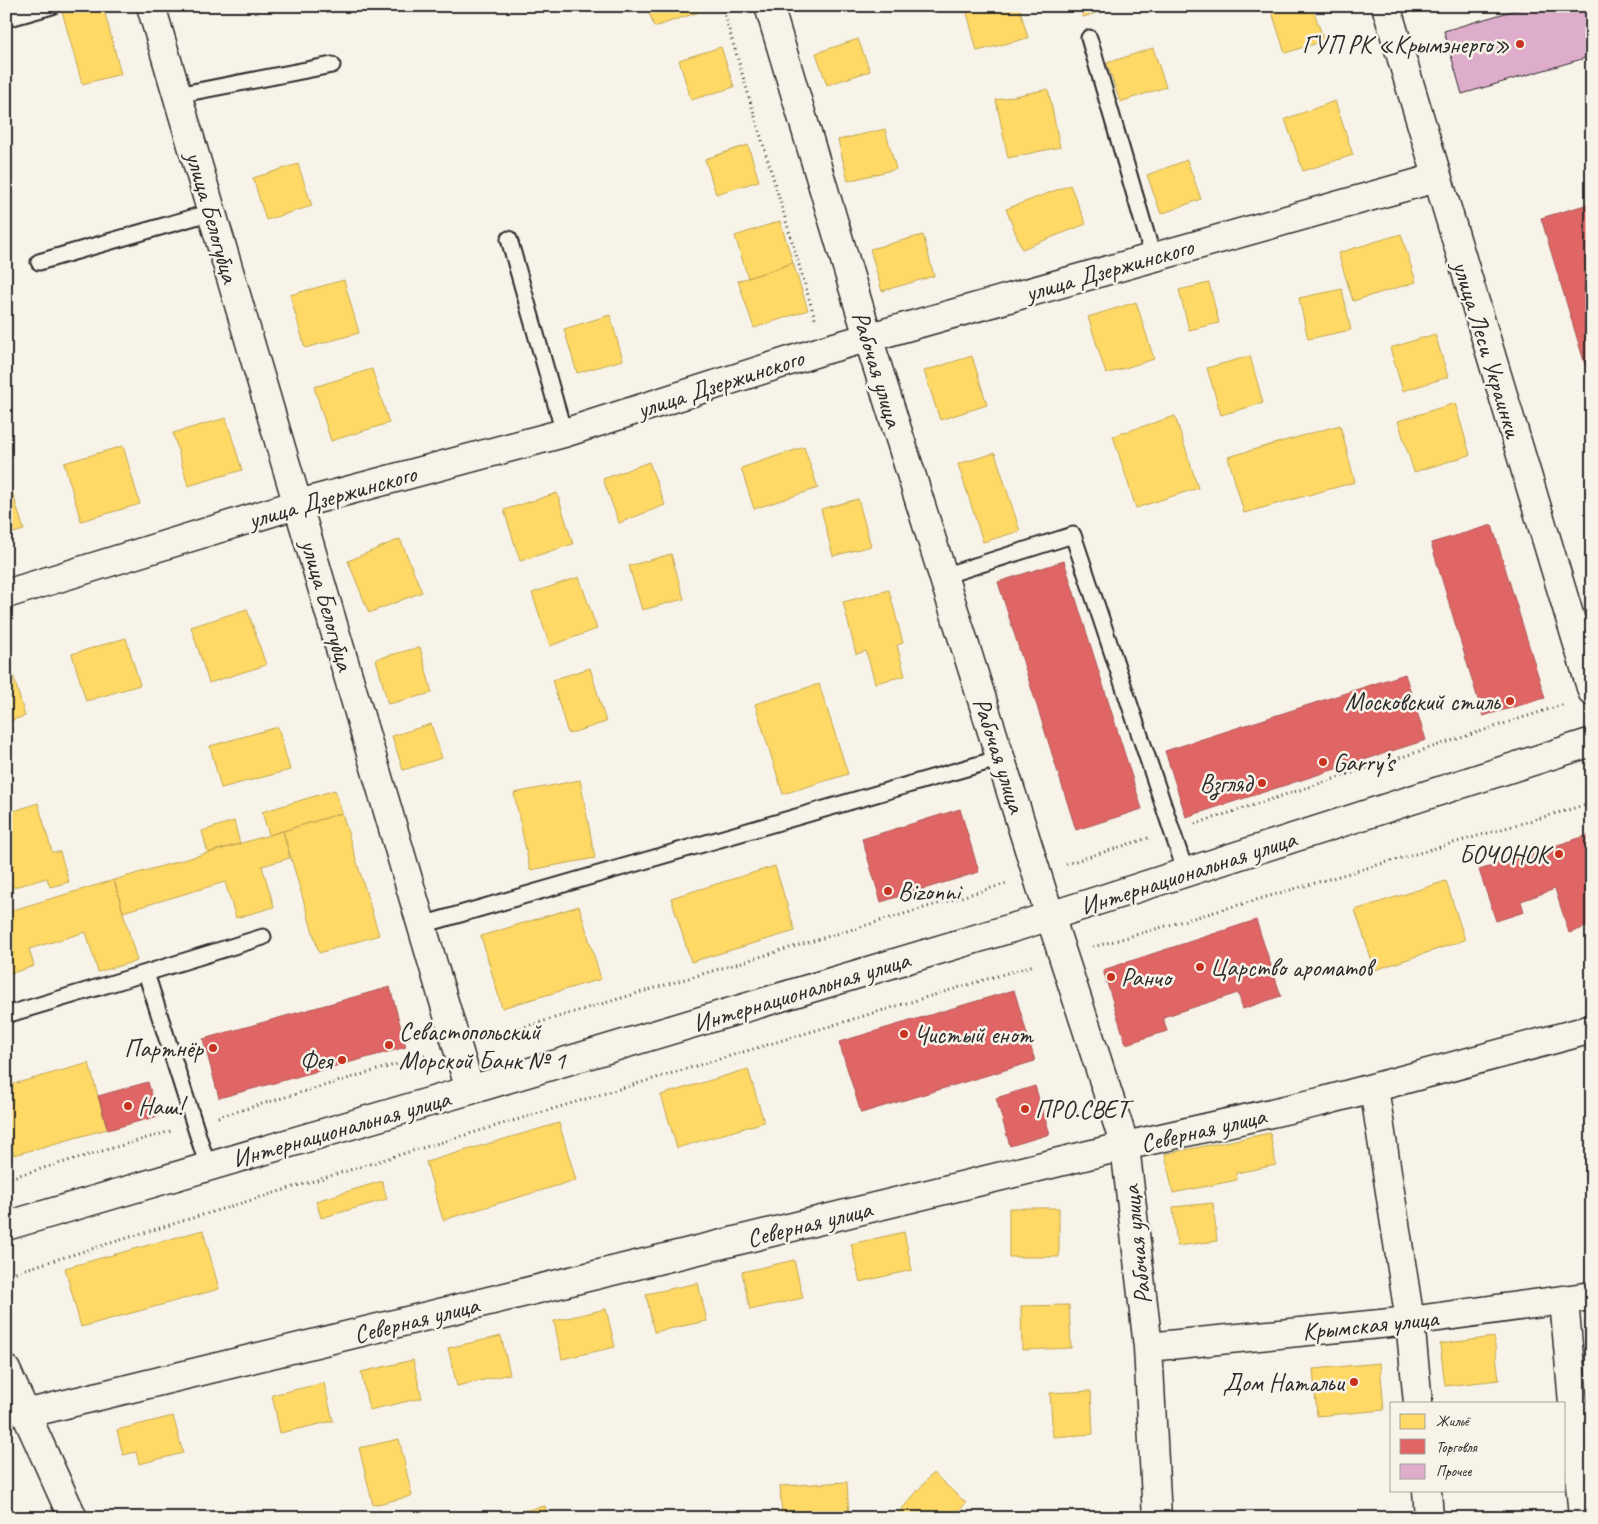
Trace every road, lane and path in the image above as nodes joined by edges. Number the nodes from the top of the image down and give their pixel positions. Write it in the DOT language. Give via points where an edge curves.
graph roads {
  1 [pos="52,6"];
  2 [pos="151,6"];
  3 [pos="722,6"];
  4 [pos="768,6"];
  5 [pos="1386,6"];
  6 [pos="6,19"];
  7 [pos="1089,38"];
  8 [pos="332,65"];
  9 [pos="177,95"];
  10 [pos="1436,178"];
  11 [pos="212,212"];
  12 [pos="509,239"];
  13 [pos="1153,257"];
  14 [pos="38,262"];
  15 [pos="868,337"];
  16 [pos="824,350"];
  17 [pos="564,432"];
  18 [pos="298,504"];
  19 [pos="943,576"];
  20 [pos="6,594"];
  21 [pos="1582,697"];
  22 [pos="1592,742"];
  23 [pos="1000,758"];
  24 [pos="1592,803"];
  25 [pos="1173,831"];
  26 [pos="1186,873"];
  27 [pos="1037,874"];
  28 [pos="1050,916"];
  29 [pos="422,925"];
  30 [pos="263,937"];
  31 [pos="1063,956"];
  32 [pos="146,973"];
  33 [pos="6,1015"];
  34 [pos="1592,1029"];
  35 [pos="458,1046"];
  36 [pos="1374,1088"];
  37 [pos="470,1090"];
  38 [pos="194,1124"];
  39 [pos="1125,1146"];
  40 [pos="208,1167"];
  41 [pos="6,1179"];
  42 [pos="6,1226"];
  43 [pos="6,1275"];
  44 [pos="1592,1296"];
  45 [pos="1564,1300"];
  46 [pos="1410,1321"];
  47 [pos="1148,1347"];
  48 [pos="6,1370"];
  49 [pos="1418,1402"];
  50 [pos="26,1414"];
  51 [pos="1427,1492"];
  52 [pos="73,1518"];
  53 [pos="1156,1518"];
  54 [pos="1429,1518"];
  55 [pos="1583,1518"];
  1 -- 6 [label="lane"];
  2 -- 9 [label="street, улица Белогубца"];
  3 -- 16 [label="path"];
  4 -- 15 [label="street, Рабочая улица"];
  5 -- 10 [label="street, улица Леси Украинки"];
  7 -- 13 [label="lane"];
  8 -- 9 [label="lane"];
  9 -- 11 [label="street, улица Белогубца"];
  10 -- 13 [label="street, улица Дзержинского"];
  10 -- 21 [label="street, улица Леси Украинки"];
  11 -- 14 [label="lane"];
  11 -- 18 [label="street, улица Белогубца"];
  12 -- 17 [label="lane"];
  13 -- 15 [label="street, улица Дзержинского"];
  15 -- 16 [label="street, улица Дзержинского"];
  15 -- 19 [label="street, Рабочая улица"];
  16 -- 17 [label="street, улица Дзержинского"];
  17 -- 18 [label="street, улица Дзержинского"];
  18 -- 20 [label="street, улица Дзержинского"];
  18 -- 29 [label="street, улица Белогубца"];
  19 -- 23 [label="street, Рабочая улица"];
  19 -- 25 [label="lane" via="1073,536"];
  21 -- 25 [label="path"];
  22 -- 26 [label="street, Интернациональная улица"];
  23 -- 27 [label="street, Рабочая улица"];
  23 -- 29 [label="lane"];
  24 -- 31 [label="path"];
  25 -- 26 [label="lane"];
  25 -- 27 [label="path"];
  26 -- 28 [label="street, Интернациональная улица"];
  27 -- 28 [label="street, Рабочая улица"];
  27 -- 35 [label="path"];
  28 -- 31 [label="street, Рабочая улица"];
  28 -- 37 [label="street, Интернациональная улица"];
  29 -- 35 [label="street, улица Белогубца"];
  30 -- 32 [label="lane"];
  31 -- 39 [label="street, Рабочая улица"];
  31 -- 43 [label="path"];
  32 -- 33 [label="lane"];
  32 -- 38 [label="lane"];
  34 -- 36 [label="street, Северная улица"];
  35 -- 37 [label="street, улица Белогубца"];
  35 -- 38 [label="path"];
  36 -- 39 [label="street, Северная улица"];
  36 -- 46 [label="street"];
  37 -- 40 [label="street, Интернациональная улица"];
  38 -- 40 [label="lane"];
  38 -- 41 [label="path"];
  39 -- 47 [label="street, Рабочая улица"];
  39 -- 50 [label="street, Северная улица"];
  40 -- 42 [label="street, Интернациональная улица"];
  44 -- 45 [label="street, Крымская улица"];
  45 -- 46 [label="street, Крымская улица"];
  45 -- 55 [label="street"];
  46 -- 47 [label="street, Крымская улица"];
  46 -- 49 [label="street"];
  47 -- 53 [label="street, Рабочая улица"];
  48 -- 50 [label="street"];
  50 -- 52 [label="street"];
  51 -- 54 [label="street"];
}
